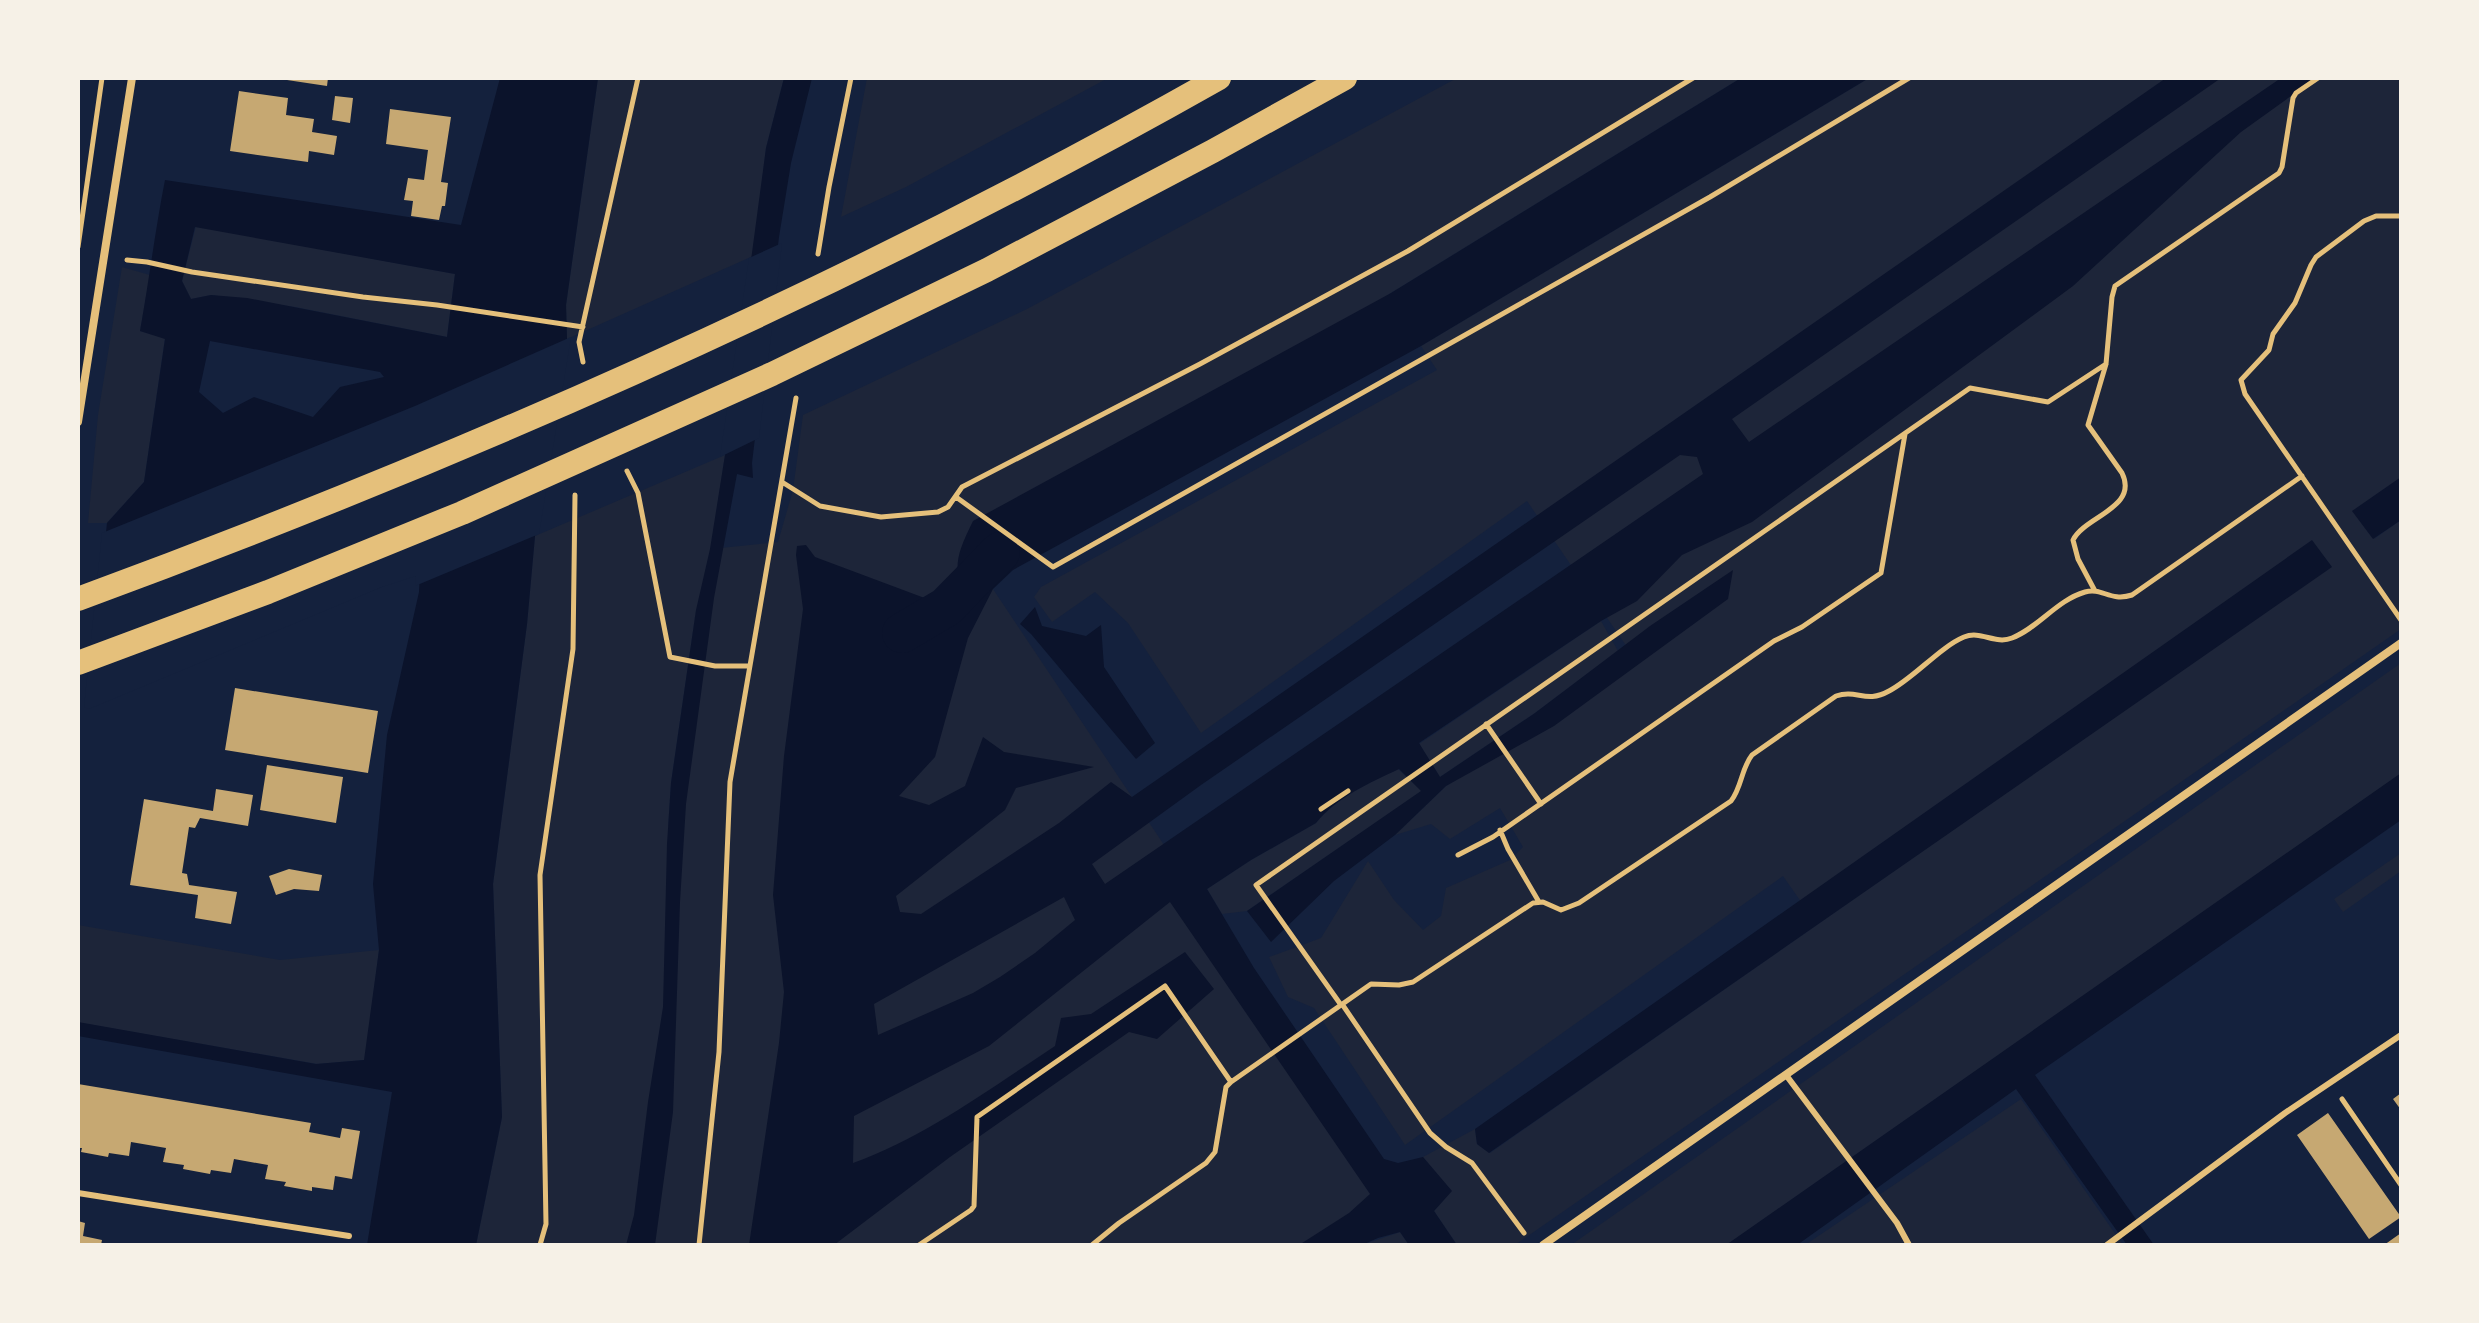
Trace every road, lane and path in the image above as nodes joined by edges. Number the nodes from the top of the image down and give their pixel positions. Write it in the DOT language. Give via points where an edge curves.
graph roads {
  1 [pos="102,78"];
  2 [pos="132,78"];
  3 [pos="638,78"];
  4 [pos="851,78"];
  5 [pos="1219,78"];
  6 [pos="1345,78"];
  7 [pos="1693,78"];
  8 [pos="1909,78"];
  9 [pos="2318,78"];
  10 [pos="2401,216"];
  11 [pos="78,252"];
  12 [pos="147,262"];
  13 [pos="817,264"];
  14 [pos="583,327"];
  15 [pos="2106,364"];
  16 [pos="585,371"];
  17 [pos="797,388"];
  18 [pos="79,410"];
  19 [pos="78,422"];
  20 [pos="1905,433"];
  21 [pos="625,467"];
  22 [pos="2302,476"];
  23 [pos="782,482"];
  24 [pos="576,493"];
  25 [pos="956,497"];
  26 [pos="2095,591"];
  27 [pos="78,599"];
  28 [pos="2401,620"];
  29 [pos="2401,643"];
  30 [pos="78,663"];
  31 [pos="749,666"];
  32 [pos="1488,726"];
  33 [pos="1348,791"];
  34 [pos="1541,804"];
  35 [pos="1321,809"];
  36 [pos="1500,830"];
  37 [pos="1458,855"];
  38 [pos="1539,902"];
  39 [pos="1342,1005"];
  40 [pos="2401,1035"];
  41 [pos="1786,1075"];
  42 [pos="1231,1082"];
  43 [pos="2330,1082"];
  44 [pos="2401,1185"];
  45 [pos="78,1193"];
  46 [pos="349,1236"];
  47 [pos="1527,1237"];
  48 [pos="2111,1243"];
  49 [pos="540,1245"];
  50 [pos="699,1245"];
  51 [pos="919,1245"];
  52 [pos="1092,1245"];
  53 [pos="1543,1245"];
  54 [pos="1909,1245"];
  1 -- 11 [label="path"];
  2 -- 18 [label="street"];
  3 -- 14 [label="path"];
  4 -- 13 [label="path"];
  5 -- 27 [label="highway" via="896,250 511,428"];
  6 -- 30 [label="highway" via="884,321 772,374 462,513"];
  7 -- 25 [label="path" via="1408,251 962,487"];
  8 -- 25 [label="path" via="1710,197 1053,567"];
  9 -- 15 [label="path" via="2293,98 2279,173 2115,286"];
  10 -- 22 [label="path" via="2364,221 2316,257 2269,350 2241,380 2245,394"];
  12 -- 14 [label="path"];
  14 -- 16 [label="path" via="579,342"];
  15 -- 20 [label="path" via="2048,402 1970,388"];
  15 -- 26 [label="path" via="2088,425 2126,482 2126,490 2073,540"];
  17 -- 23 [label="path"];
  18 -- 19 [label="street"];
  20 -- 32 [label="path"];
  20 -- 34 [label="path" via="1881,573"];
  21 -- 31 [label="path" via="638,493 670,657"];
  22 -- 26 [label="path" via="2132,595 2113,598"];
  22 -- 28 [label="path"];
  23 -- 25 [label="path" via="820,506 881,517 938,512"];
  23 -- 31 [label="path"];
  24 -- 49 [label="path" via="573,649 540,875 546,1224"];
  26 -- 38 [label="path" via="2078,595 2012,639 1961,639 1872,698 1836,696 1752,755 1736,795 1725,805 1573,907 1557,909"];
  29 -- 41 [label="street"];
  31 -- 50 [label="path" via="730,782 719,1052"];
  32 -- 34 [label="path"];
  32 -- 39 [label="path" via="1256,885"];
  33 -- 35 [label="path"];
  34 -- 36 [label="path"];
  36 -- 37 [label="path"];
  36 -- 38 [label="path"];
  38 -- 39 [label="path" via="1413,982 1371,984"];
  39 -- 42 [label="path"];
  39 -- 47 [label="path" via="1430,1133 1472,1163"];
  40 -- 43 [label="lane"];
  41 -- 53 [label="street"];
  41 -- 54 [label="lane"];
  42 -- 51 [label="path" via="1165,986 977,1117 974,1206"];
  42 -- 52 [label="path" via="1215,1152 1206,1163"];
  43 -- 44 [label="path"];
  43 -- 48 [label="lane"];
  45 -- 46 [label="lane"];
}
